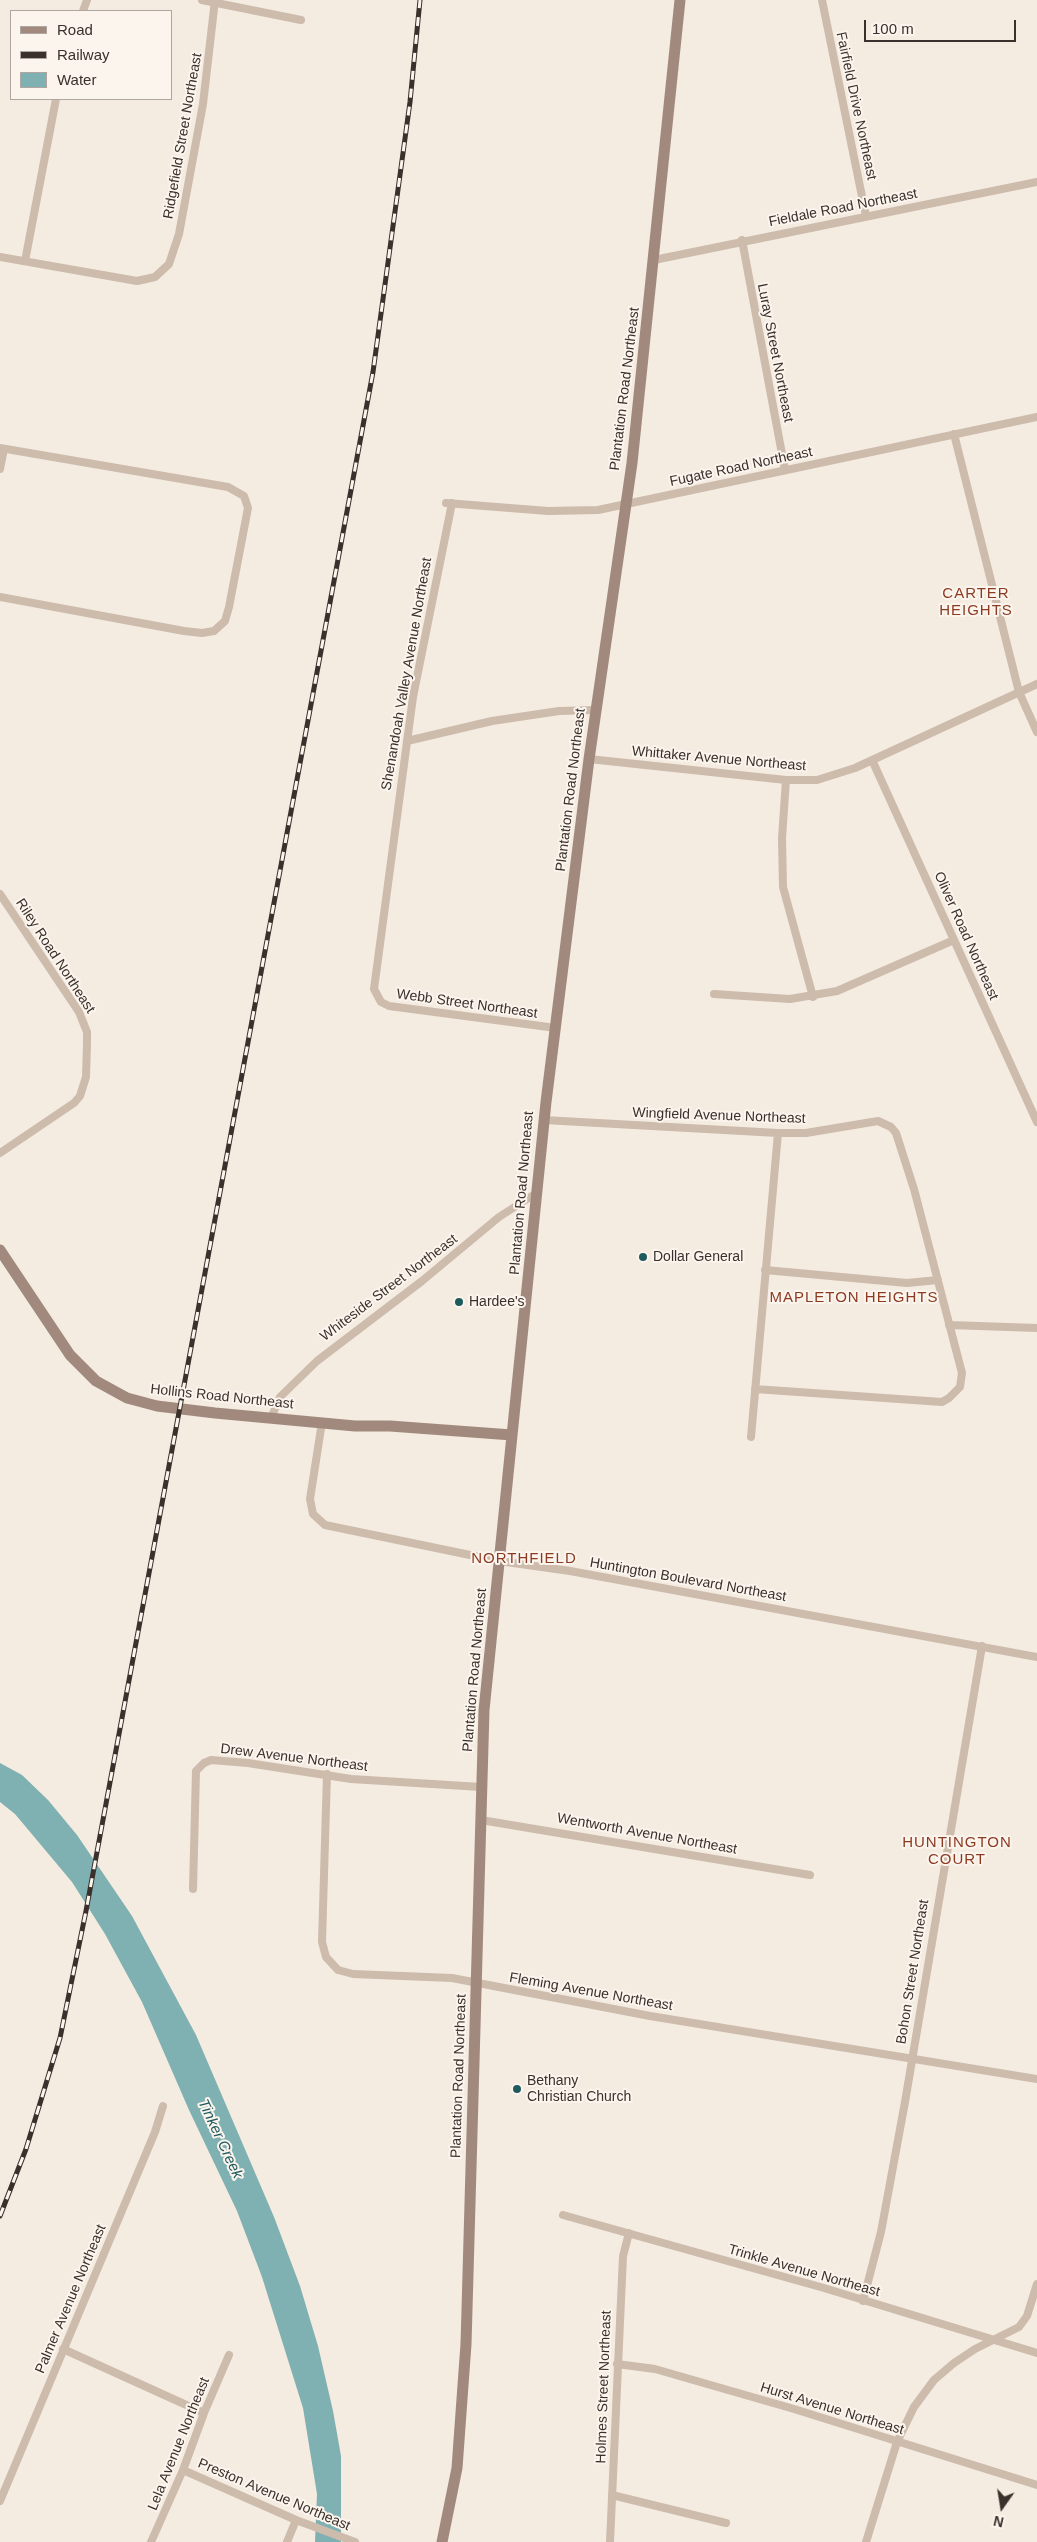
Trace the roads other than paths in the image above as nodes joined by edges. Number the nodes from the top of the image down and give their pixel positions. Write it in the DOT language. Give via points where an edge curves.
graph roads {
  1 [pos="202,0"];
  2 [pos="680,0"];
  3 [pos="822,0"];
  4 [pos="215,1"];
  5 [pos="301,20"];
  6 [pos="56,100"];
  7 [pos="1037,182"];
  8 [pos="866,216"];
  9 [pos="742,240"];
  10 [pos="0,256"];
  11 [pos="654,260"];
  12 [pos="25,261"];
  13 [pos="1037,417"];
  14 [pos="954,434"];
  15 [pos="2,448"];
  16 [pos="0,470"];
  17 [pos="785,470"];
  18 [pos="449,503"];
  19 [pos="626,505"];
  20 [pos="0,597"];
  21 [pos="1037,684"];
  22 [pos="1019,692"];
  23 [pos="596,710"];
  24 [pos="1037,732"];
  25 [pos="407,741"];
  26 [pos="590,759"];
  27 [pos="872,760"];
  28 [pos="786,780"];
  29 [pos="389,879"];
  30 [pos="0,894"];
  31 [pos="954,940"];
  32 [pos="714,994"];
  33 [pos="813,997"];
  34 [pos="556,1028"];
  35 [pos="544,1120"];
  36 [pos="1037,1122"];
  37 [pos="778,1133"];
  38 [pos="0,1153"];
  39 [pos="538,1192"];
  40 [pos="0,1250"];
  41 [pos="765,1270"];
  42 [pos="938,1280"];
  43 [pos="949,1325"];
  44 [pos="1037,1328"];
  45 [pos="755,1389"];
  46 [pos="271,1418"];
  47 [pos="322,1422"];
  48 [pos="512,1435"];
  49 [pos="751,1436"];
  50 [pos="500,1561"];
  51 [pos="982,1646"];
  52 [pos="1037,1657"];
  53 [pos="327,1774"];
  54 [pos="481,1787"];
  55 [pos="481,1820"];
  56 [pos="810,1875"];
  57 [pos="193,1889"];
  58 [pos="476,1984"];
  59 [pos="912,2059"];
  60 [pos="1037,2079"];
  61 [pos="163,2106"];
  62 [pos="563,2216"];
  63 [pos="629,2234"];
  64 [pos="1037,2284"];
  65 [pos="863,2300"];
  66 [pos="993,2340"];
  67 [pos="63,2349"];
  68 [pos="1037,2353"];
  69 [pos="229,2355"];
  70 [pos="617,2364"];
  71 [pos="204,2412"];
  72 [pos="898,2442"];
  73 [pos="183,2470"];
  74 [pos="1037,2485"];
  75 [pos="612,2495"];
  76 [pos="0,2501"];
  77 [pos="296,2520"];
  78 [pos="726,2523"];
  79 [pos="151,2542"];
  80 [pos="287,2542"];
  81 [pos="355,2542"];
  82 [pos="442,2542"];
  83 [pos="610,2542"];
  84 [pos="866,2542"];
  1 -- 4 [label="street"];
  2 -- 11 [label="main road, Plantation Road Northeast"];
  3 -- 8 [label="street, Fairfield Drive Northeast"];
  4 -- 5 [label="street"];
  4 -- 12 [label="street, Ridgefield Street Northeast" via="206,90 189,184 173,256 162,272 136,281"];
  6 -- 12 [label="street"];
  7 -- 8 [label="street, Fieldale Road Northeast"];
  8 -- 9 [label="street, Fieldale Road Northeast"];
  9 -- 11 [label="street, Fieldale Road Northeast"];
  9 -- 17 [label="street, Luray Street Northeast"];
  10 -- 12 [label="street"];
  11 -- 19 [label="main road, Plantation Road Northeast"];
  13 -- 14 [label="street, Fugate Road Northeast"];
  14 -- 17 [label="street, Fugate Road Northeast"];
  14 -- 22 [label="street"];
  15 -- 16 [label="street"];
  15 -- 20 [label="street" via="228,487 247,501 242,543 225,621 214,631 172,628"];
  17 -- 19 [label="street, Fugate Road Northeast"];
  18 -- 19 [label="street, Fugate Road Northeast" via="570,511"];
  18 -- 25 [label="street, Shenandoah Valley Avenue Northeast"];
  19 -- 23 [label="main road, Plantation Road Northeast"];
  21 -- 22 [label="street, Whittaker Avenue Northeast"];
  22 -- 24 [label="street"];
  22 -- 27 [label="street, Whittaker Avenue Northeast"];
  23 -- 25 [label="street" via="559,710"];
  23 -- 26 [label="main road, Plantation Road Northeast"];
  25 -- 29 [label="street, Shenandoah Valley Avenue Northeast"];
  26 -- 28 [label="street, Whittaker Avenue Northeast"];
  26 -- 34 [label="main road, Plantation Road Northeast"];
  27 -- 28 [label="street, Whittaker Avenue Northeast" via="816,780"];
  27 -- 31 [label="street, Oliver Road Northeast"];
  28 -- 33 [label="street" via="783,887"];
  29 -- 34 [label="street, Webb Street Northeast" via="374,983 376,996 381,1002 389,1006"];
  30 -- 38 [label="street, Riley Road Northeast" via="79,1012 87,1032 84,1087 74,1103"];
  31 -- 33 [label="street" via="865,981"];
  31 -- 36 [label="street, Oliver Road Northeast"];
  32 -- 33 [label="street" via="790,999"];
  34 -- 35 [label="main road, Plantation Road Northeast"];
  35 -- 37 [label="street, Wingfield Avenue Northeast"];
  35 -- 39 [label="main road, Plantation Road Northeast"];
  37 -- 41 [label="street"];
  37 -- 42 [label="street, Wingfield Avenue Northeast" via="806,1132 869,1121 891,1127 901,1146"];
  39 -- 46 [label="street, Whiteside Street Northeast" via="499,1217 317,1361 280,1397"];
  39 -- 48 [label="main road, Plantation Road Northeast"];
  40 -- 46 [label="main road, Hollins Road Northeast" via="79,1366 109,1390 143,1403"];
  41 -- 42 [label="street" via="907,1284"];
  41 -- 45 [label="street"];
  42 -- 43 [label="street, Wingfield Avenue Northeast"];
  43 -- 44 [label="street"];
  43 -- 45 [label="street, Wingfield Avenue Northeast" via="962,1373 960,1387 942,1402"];
  45 -- 49 [label="street"];
  46 -- 47 [label="main road, Hollins Road Northeast"];
  47 -- 48 [label="main road, Hollins Road Northeast"];
  47 -- 50 [label="street, Huntington Boulevard Northeast" via="310,1499 313,1514 325,1526"];
  48 -- 50 [label="main road, Plantation Road Northeast"];
  50 -- 51 [label="street, Huntington Boulevard Northeast"];
  50 -- 54 [label="main road, Plantation Road Northeast" via="484,1710"];
  51 -- 52 [label="street, Huntington Boulevard Northeast"];
  51 -- 59 [label="street, Bohon Street Northeast"];
  53 -- 54 [label="street, Drew Avenue Northeast" via="436,1786"];
  53 -- 57 [label="street, Drew Avenue Northeast" via="212,1760 198,1767"];
  53 -- 58 [label="street, Fleming Avenue Northeast" via="322,1942 326,1957 338,1970 353,1974 436,1977"];
  54 -- 55 [label="main road, Plantation Road Northeast"];
  55 -- 56 [label="street, Wentworth Avenue Northeast"];
  55 -- 58 [label="main road, Plantation Road Northeast"];
  58 -- 59 [label="street, Fleming Avenue Northeast"];
  58 -- 82 [label="main road, Plantation Road Northeast" via="463,2398 457,2468"];
  59 -- 60 [label="street, Fleming Avenue Northeast"];
  59 -- 65 [label="street, Bohon Street Northeast" via="881,2232"];
  61 -- 67 [label="street, Palmer Avenue Northeast"];
  62 -- 63 [label="street, Trinkle Avenue Northeast"];
  63 -- 65 [label="street, Trinkle Avenue Northeast"];
  63 -- 70 [label="street, Holmes Street Northeast" via="623,2256"];
  64 -- 66 [label="street" via="1024,2322 1014,2332"];
  65 -- 66 [label="street, Trinkle Avenue Northeast"];
  66 -- 68 [label="street, Trinkle Avenue Northeast"];
  66 -- 72 [label="street" via="934,2380 914,2407"];
  67 -- 71 [label="street"];
  67 -- 76 [label="street, Palmer Avenue Northeast"];
  69 -- 71 [label="street, Lela Avenue Northeast"];
  70 -- 72 [label="street, Hurst Avenue Northeast" via="655,2370"];
  70 -- 75 [label="street, Holmes Street Northeast"];
  71 -- 73 [label="street, Lela Avenue Northeast"];
  72 -- 74 [label="street, Hurst Avenue Northeast"];
  72 -- 84 [label="street"];
  73 -- 77 [label="street, Preston Avenue Northeast"];
  73 -- 79 [label="street, Lela Avenue Northeast"];
  75 -- 78 [label="street"];
  75 -- 83 [label="street, Holmes Street Northeast"];
  77 -- 80 [label="street"];
  77 -- 81 [label="street, Preston Avenue Northeast"];
}
